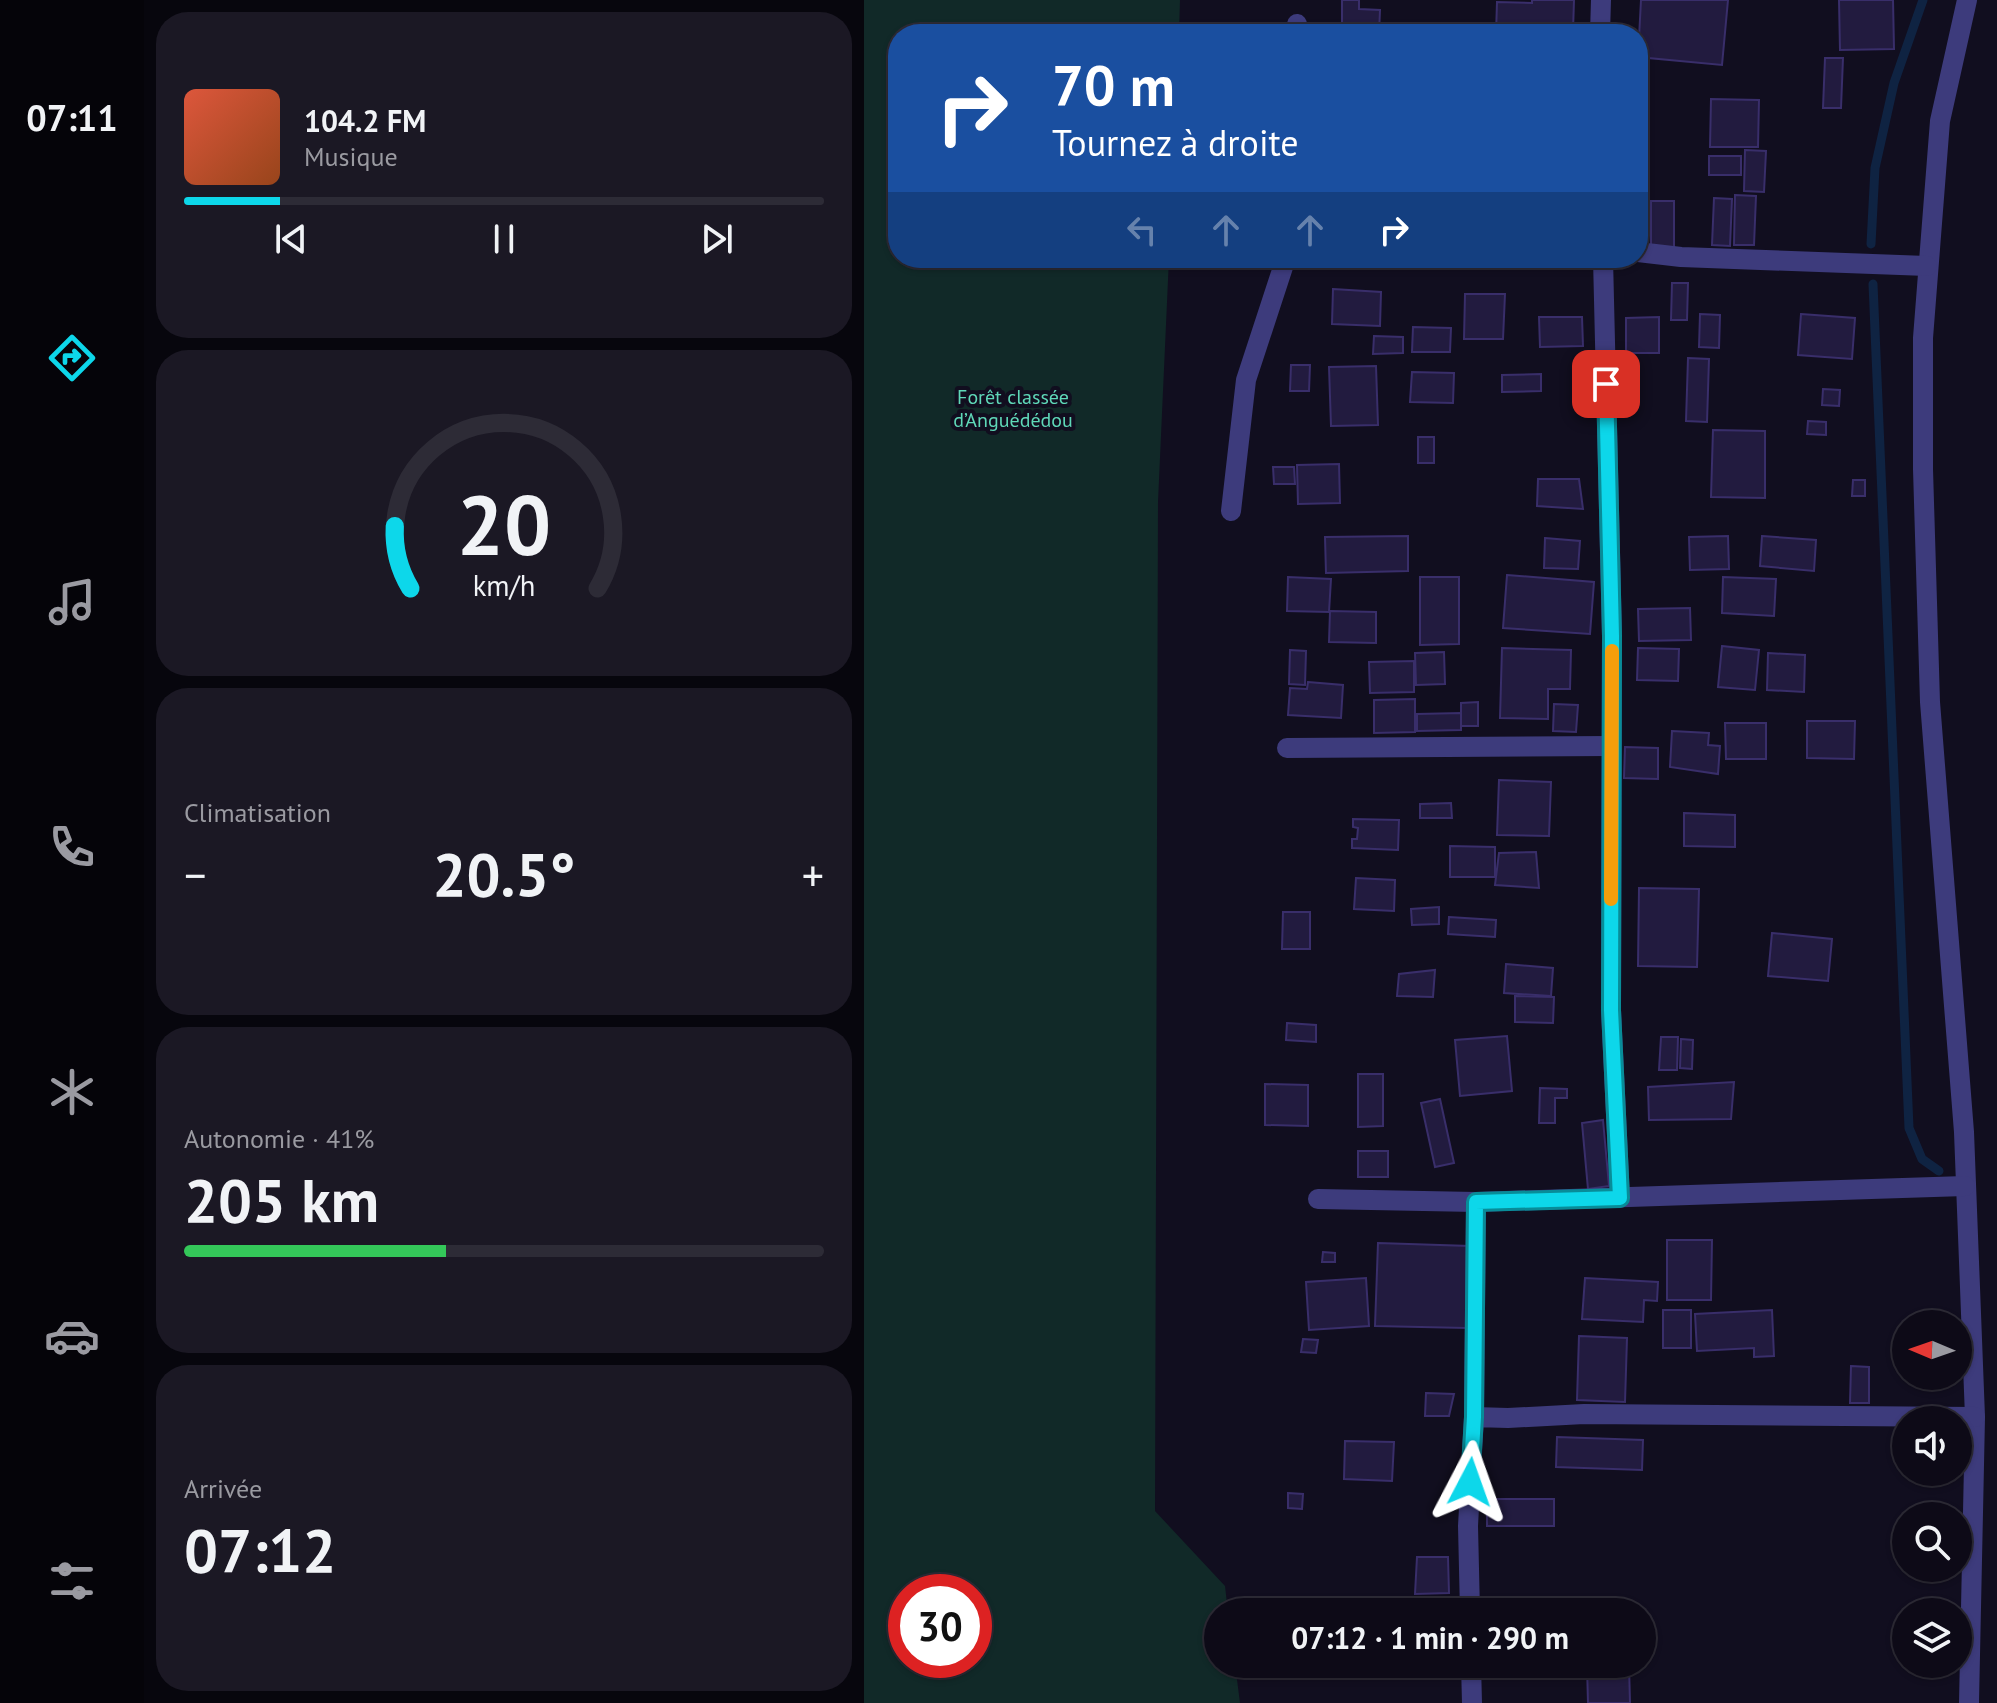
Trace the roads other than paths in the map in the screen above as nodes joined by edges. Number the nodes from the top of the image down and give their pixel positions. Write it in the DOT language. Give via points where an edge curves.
graph roads {
  1 [pos="1601,0"];
  2 [pos="1967,0"];
  3 [pos="1600,24"];
  4 [pos="1648,253"];
  5 [pos="1927,266"];
  6 [pos="1283,268"];
  7 [pos="1603,268"];
  8 [pos="1231,511"];
  9 [pos="1611,746"];
  10 [pos="1287,748"];
  11 [pos="1965,1186"];
  12 [pos="1620,1198"];
  13 [pos="1318,1199"];
  14 [pos="1476,1202"];
  15 [pos="1474,1417"];
  16 [pos="1975,1417"];
  17 [pos="1470,1598"];
  18 [pos="1471,1678"];
  19 [pos="1472,1703"];
  20 [pos="1969,1703"];
  1 -- 3 [label="street"];
  2 -- 5 [label="street" via="1940,121"];
  4 -- 5 [label="street"];
  5 -- 11 [label="street" via="1923,469 1930,702"];
  6 -- 8 [label="street" via="1246,380"];
  7 -- 9 [label="street"];
  9 -- 10 [label="street"];
  9 -- 12 [label="street" via="1611,1010"];
  11 -- 12 [label="street"];
  11 -- 16 [label="street"];
  12 -- 14 [label="street"];
  13 -- 14 [label="street"];
  14 -- 15 [label="street"];
  15 -- 16 [label="street"];
  15 -- 17 [label="street"];
  16 -- 20 [label="street"];
  18 -- 19 [label="street"];
}
